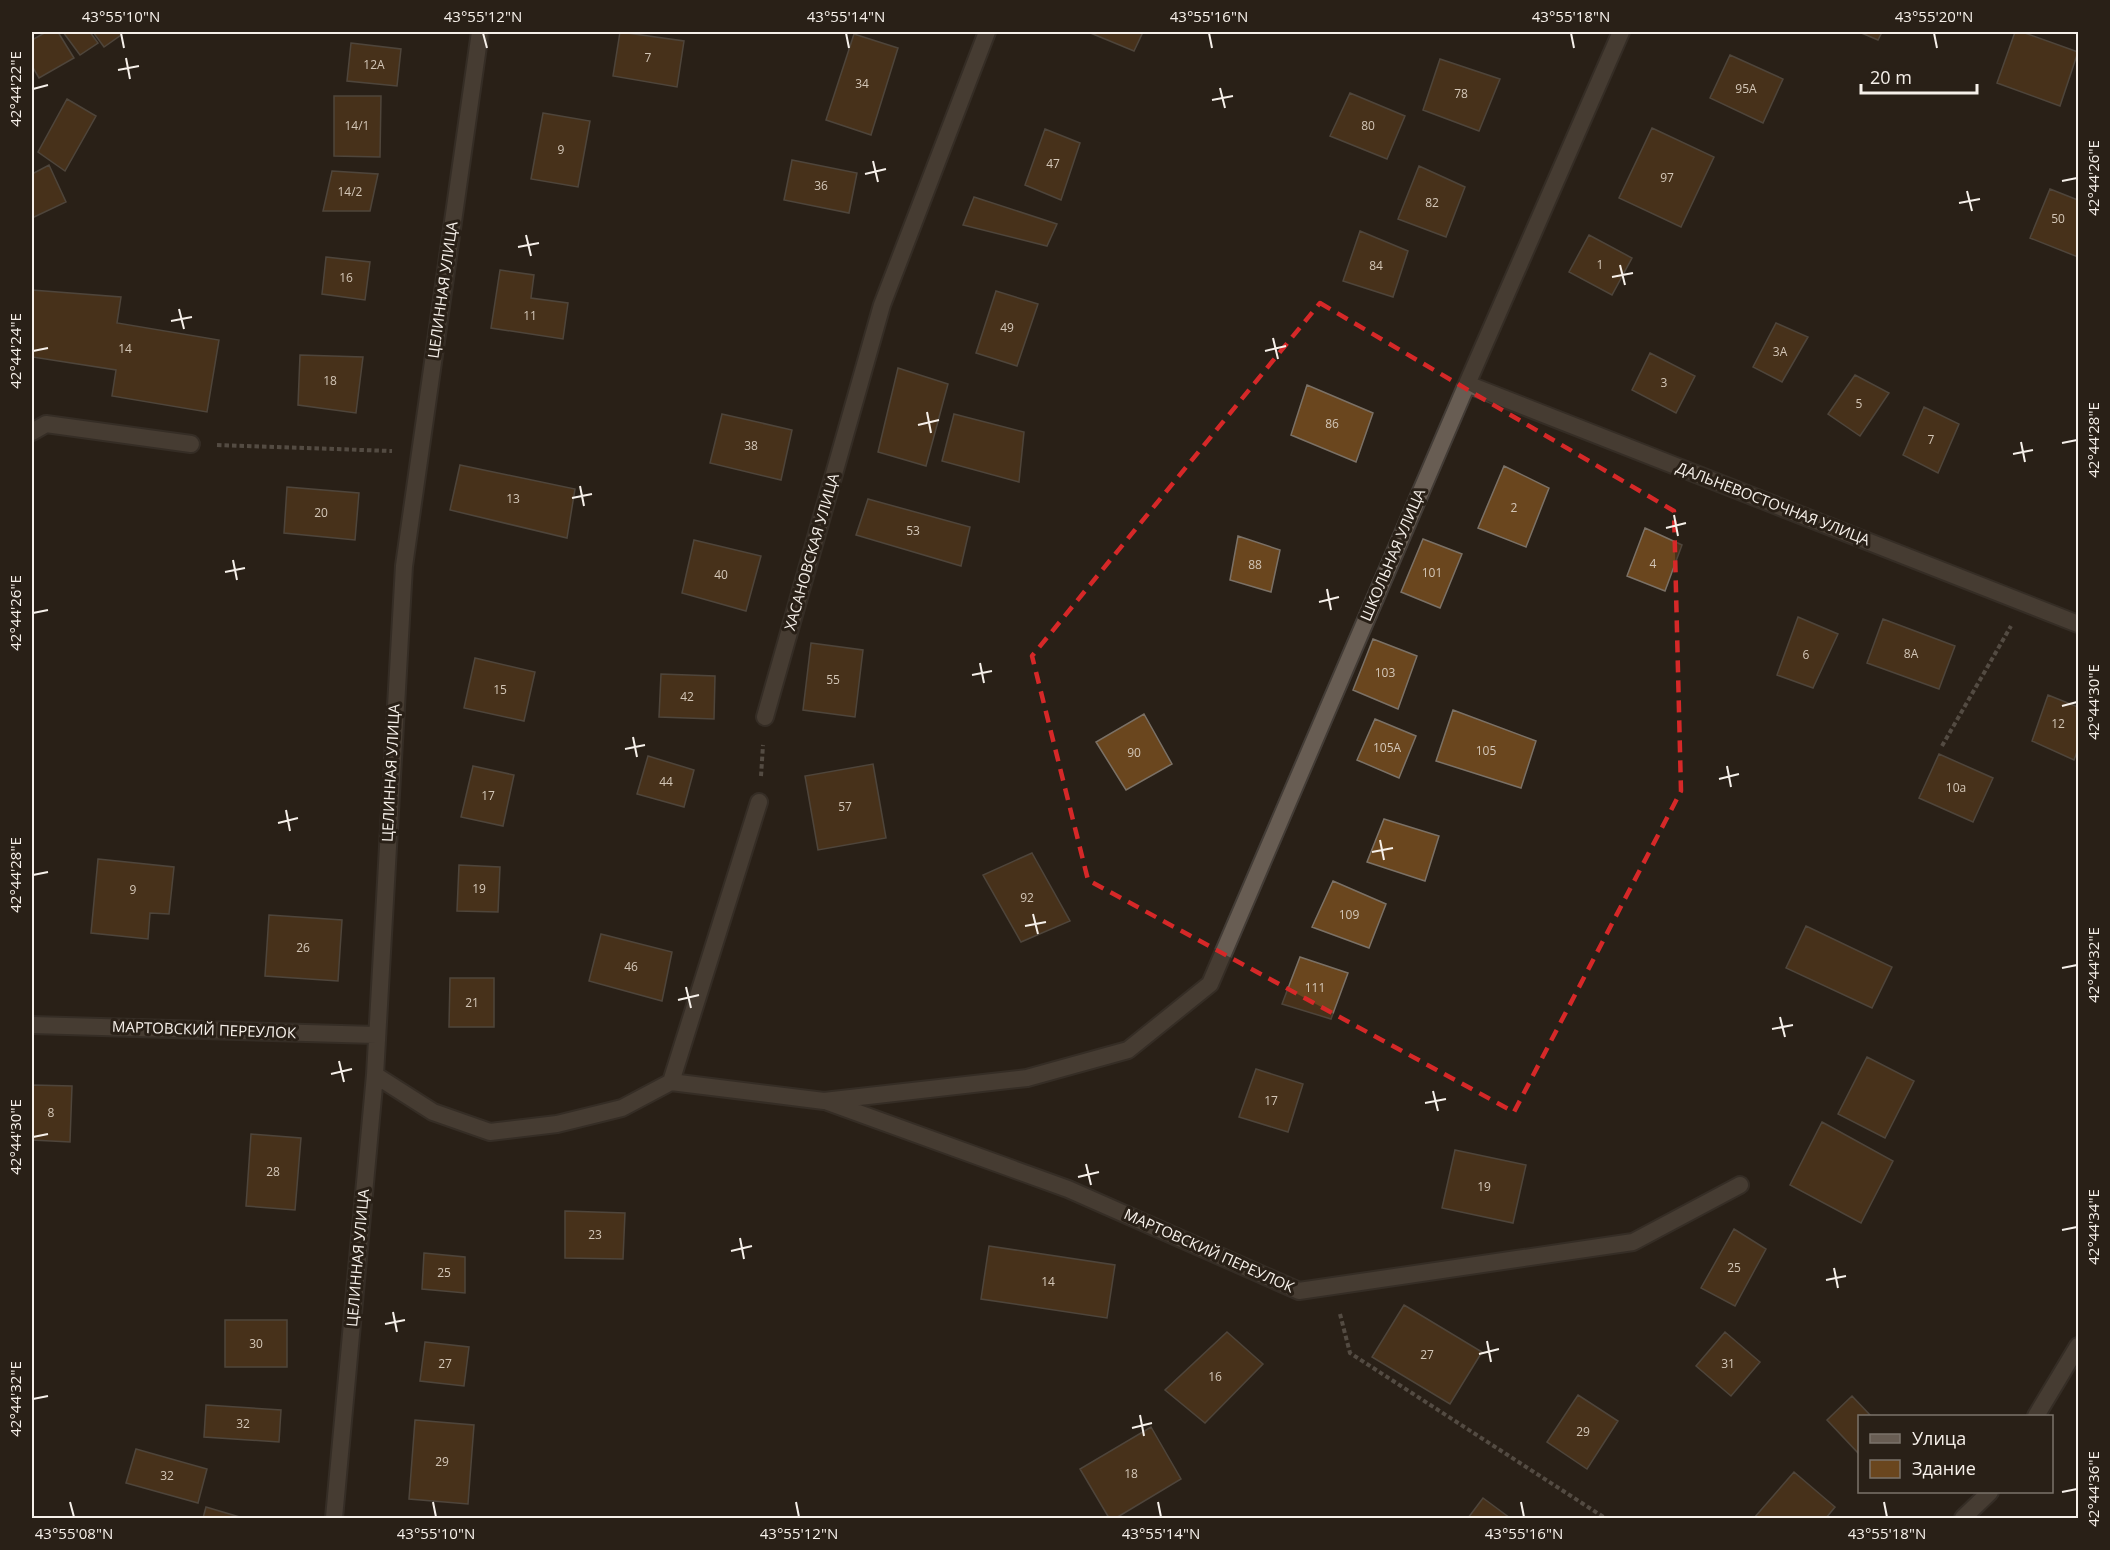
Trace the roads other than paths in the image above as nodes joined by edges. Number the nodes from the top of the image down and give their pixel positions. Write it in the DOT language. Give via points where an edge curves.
graph roads {
  1 [pos="480,32"];
  2 [pos="987,32"];
  3 [pos="1621,32"];
  4 [pos="1467,384"];
  5 [pos="32,432"];
  6 [pos="192,444"];
  7 [pos="2079,624"];
  8 [pos="765,717"];
  9 [pos="759,802"];
  10 [pos="32,1025"];
  11 [pos="376,1035"];
  12 [pos="1128,1050"];
  13 [pos="375,1075"];
  14 [pos="671,1082"];
  15 [pos="824,1101"];
  16 [pos="1740,1185"];
  17 [pos="2079,1346"];
  18 [pos="2037,1415"];
  19 [pos="1988,1493"];
  20 [pos="334,1518"];
  21 [pos="1963,1518"];
  1 -- 11 [label="street, ЦЕЛИННАЯ УЛИЦА" via="404,566"];
  2 -- 8 [label="street, ХАСАНОВСКАЯ УЛИЦА" via="882,305"];
  3 -- 4 [label="street, ШКОЛЬНАЯ УЛИЦА"];
  4 -- 7 [label="street, ДАЛЬНЕВОСТОЧНАЯ УЛИЦА"];
  4 -- 12 [label="street, ШКОЛЬНАЯ УЛИЦА" via="1210,984"];
  5 -- 6 [label="street" via="46,424"];
  9 -- 14 [label="street"];
  10 -- 11 [label="street, МАРТОВСКИЙ ПЕРЕУЛОК"];
  11 -- 13 [label="street, ЦЕЛИННАЯ УЛИЦА"];
  12 -- 15 [label="street, МАРТОВСКИЙ ПЕРЕУЛОК" via="1027,1078"];
  13 -- 14 [label="street" via="433,1113 490,1132 557,1124 622,1108"];
  13 -- 20 [label="street, ЦЕЛИННАЯ УЛИЦА"];
  14 -- 15 [label="street, МАРТОВСКИЙ ПЕРЕУЛОК"];
  15 -- 16 [label="street, МАРТОВСКИЙ ПЕРЕУЛОК" via="1068,1189 1299,1291 1633,1242"];
  17 -- 18 [label="street"];
  19 -- 21 [label="street"];
}
